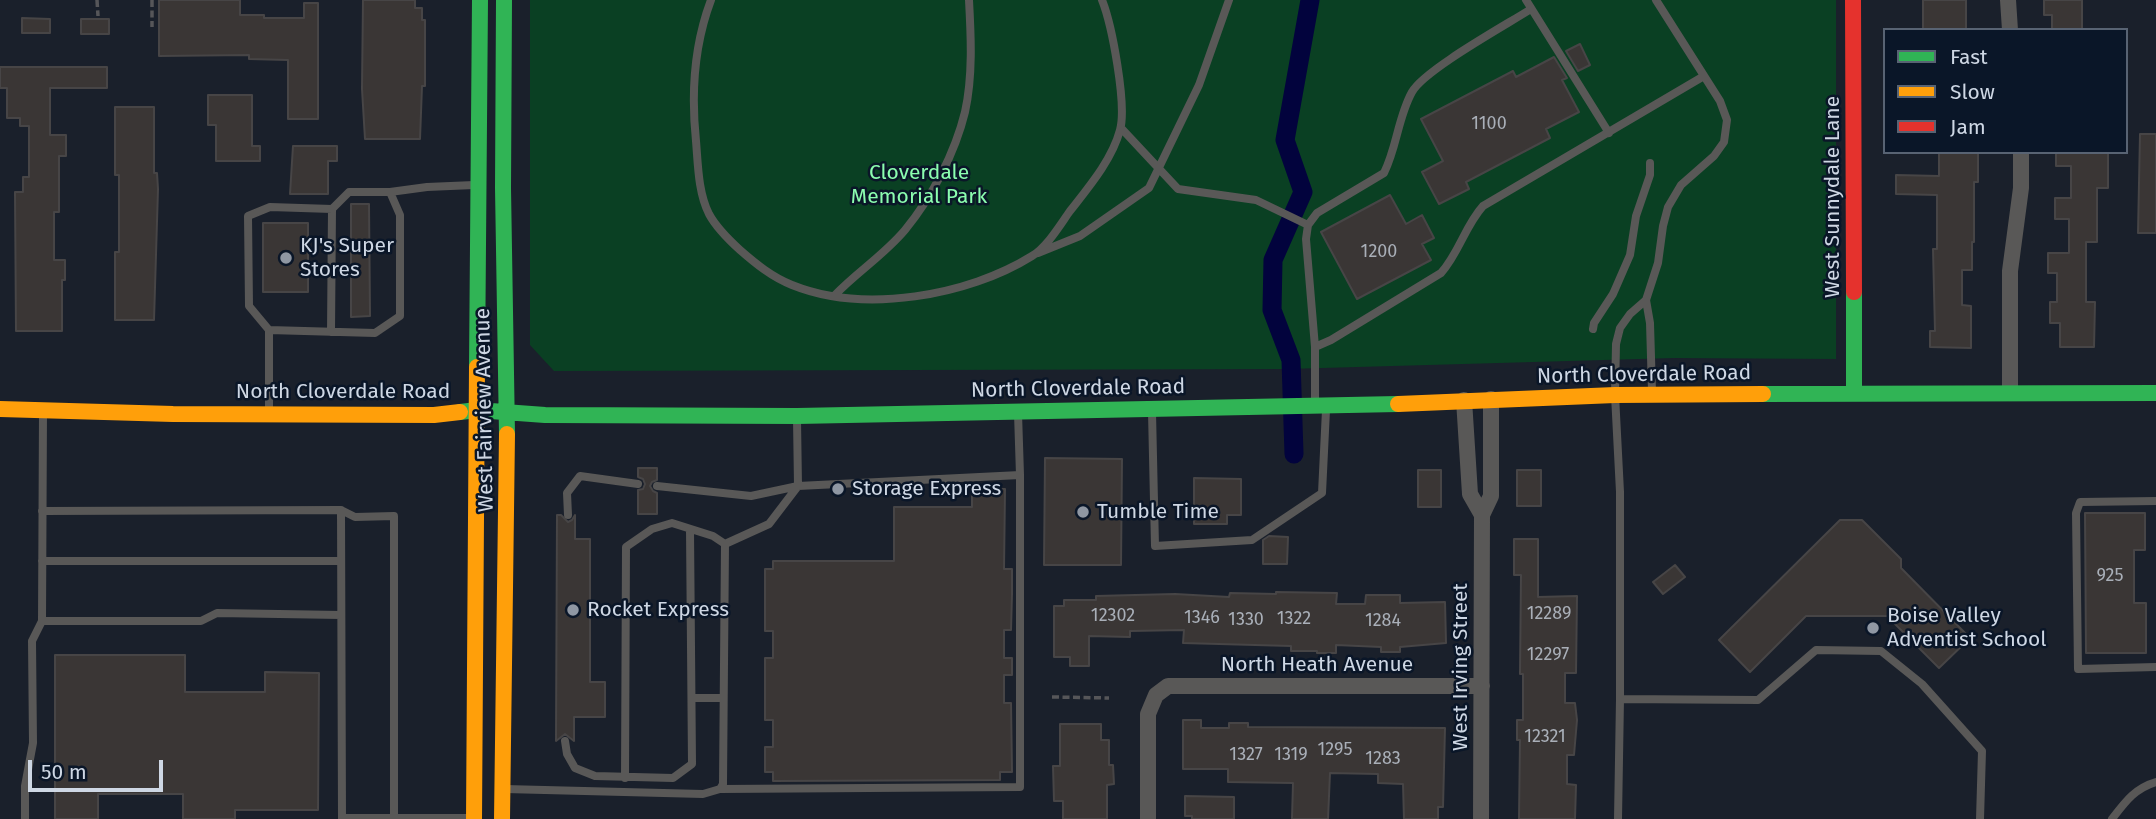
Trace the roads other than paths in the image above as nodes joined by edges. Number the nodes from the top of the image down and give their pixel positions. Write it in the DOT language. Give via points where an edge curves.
graph roads {
  1 [pos="481,0"];
  2 [pos="504,0"];
  3 [pos="711,0"];
  4 [pos="969,0"];
  5 [pos="1102,0"];
  6 [pos="1229,0"];
  7 [pos="1526,0"];
  8 [pos="1656,0"];
  9 [pos="1853,0"];
  10 [pos="2007,0"];
  11 [pos="1531,9"];
  12 [pos="2010,28"];
  13 [pos="1704,76"];
  14 [pos="1121,128"];
  15 [pos="1609,133"];
  16 [pos="2021,154"];
  17 [pos="1650,163"];
  18 [pos="1159,171"];
  19 [pos="478,185"];
  20 [pos="390,192"];
  21 [pos="332,209"];
  22 [pos="1308,225"];
  23 [pos="1036,254"];
  24 [pos="835,295"];
  25 [pos="1646,300"];
  26 [pos="1593,328"];
  27 [pos="269,330"];
  28 [pos="331,332"];
  29 [pos="1315,347"];
  30 [pos="2156,393"];
  31 [pos="1653,394"];
  32 [pos="1854,394"];
  33 [pos="2010,394"];
  34 [pos="1615,395"];
  35 [pos="1491,399"];
  36 [pos="1464,400"];
  37 [pos="1320,407"];
  38 [pos="0,409"];
  39 [pos="1152,409"];
  40 [pos="43,410"];
  41 [pos="477,410"];
  42 [pos="1018,411"];
  43 [pos="507,413"];
  44 [pos="269,414"];
  45 [pos="797,416"];
  46 [pos="1020,475"];
  47 [pos="638,484"];
  48 [pos="657,486"];
  49 [pos="798,486"];
  50 [pos="2156,501"];
  51 [pos="341,510"];
  52 [pos="42,512"];
  53 [pos="568,515"];
  54 [pos="1482,515"];
  55 [pos="690,530"];
  56 [pos="725,544"];
  57 [pos="42,561"];
  58 [pos="341,561"];
  59 [pos="341,615"];
  60 [pos="42,621"];
  61 [pos="2156,667"];
  62 [pos="1482,686"];
  63 [pos="692,698"];
  64 [pos="723,698"];
  65 [pos="1619,699"];
  66 [pos="565,741"];
  67 [pos="625,778"];
  68 [pos="2156,782"];
  69 [pos="502,789"];
  70 [pos="720,789"];
  71 [pos="342,818"];
  72 [pos="394,818"];
  73 [pos="25,819"];
  74 [pos="474,819"];
  75 [pos="502,819"];
  76 [pos="1148,819"];
  77 [pos="1481,819"];
  78 [pos="1618,819"];
  79 [pos="1980,819"];
  80 [pos="2112,819"];
  1 -- 19 [label="main road, West Fairview Avenue"];
  2 -- 43 [label="main road, West Fairview Avenue"];
  3 -- 24 [label="lane" via="700,27 694,72 700,180 709,213 729,240 762,270 794,286"];
  4 -- 24 [label="lane" via="970,76 965,112 950,154 905,230"];
  5 -- 14 [label="lane" via="1116,54"];
  6 -- 18 [label="lane" via="1199,85"];
  7 -- 11 [label="lane"];
  8 -- 13 [label="lane"];
  9 -- 32 [label="main road, West Sunnydale Lane"];
  10 -- 12 [label="street"];
  11 -- 15 [label="lane"];
  11 -- 22 [label="lane" via="1414,88 1384,173 1317,213"];
  13 -- 15 [label="lane"];
  13 -- 25 [label="lane" via="1727,120 1724,142 1681,186 1668,207"];
  14 -- 18 [label="lane"];
  14 -- 23 [label="lane" via="1087,189"];
  15 -- 29 [label="lane" via="1483,206 1441,273"];
  16 -- 33 [label="street" via="2010,271"];
  17 -- 26 [label="lane" via="1630,255"];
  18 -- 22 [label="lane" via="1178,189 1256,200"];
  18 -- 23 [label="lane" via="1149,188 1112,216 1080,236"];
  19 -- 20 [label="lane"];
  19 -- 41 [label="main road, West Fairview Avenue"];
  20 -- 21 [label="lane" via="349,192"];
  20 -- 28 [label="lane" via="400,215 400,316 375,333"];
  21 -- 27 [label="lane" via="270,207 248,216 249,306"];
  21 -- 28 [label="lane"];
  22 -- 29 [label="lane"];
  23 -- 24 [label="lane" via="958,288 873,300"];
  25 -- 31 [label="lane"];
  25 -- 34 [label="lane" via="1620,328"];
  27 -- 28 [label="lane"];
  27 -- 44 [label="lane"];
  29 -- 37 [label="lane"];
  30 -- 33 [label="main road, North Cloverdale Road"];
  31 -- 32 [label="main road, North Cloverdale Road"];
  31 -- 34 [label="main road, North Cloverdale Road"];
  32 -- 33 [label="main road, North Cloverdale Road"];
  34 -- 35 [label="main road, North Cloverdale Road"];
  34 -- 65 [label="lane" via="1620,492"];
  35 -- 36 [label="main road, North Cloverdale Road"];
  35 -- 54 [label="street, West Irving Street" via="1491,496"];
  36 -- 37 [label="main road, North Cloverdale Road"];
  36 -- 54 [label="street, West Irving Street" via="1470,494"];
  37 -- 39 [label="main road, North Cloverdale Road"];
  37 -- 39 [label="lane" via="1322,493 1252,541 1154,546"];
  38 -- 40 [label="main road, North Cloverdale Road"];
  39 -- 42 [label="main road, North Cloverdale Road"];
  40 -- 44 [label="main road, North Cloverdale Road"];
  40 -- 52 [label="lane"];
  41 -- 43 [label="main road, North Cloverdale Road"];
  41 -- 44 [label="main road, North Cloverdale Road" via="434,415"];
  41 -- 74 [label="main road, West Fairview Avenue"];
  42 -- 45 [label="main road, North Cloverdale Road"];
  42 -- 46 [label="lane"];
  43 -- 45 [label="main road, North Cloverdale Road"];
  43 -- 69 [label="main road, West Fairview Avenue"];
  45 -- 49 [label="lane"];
  46 -- 49 [label="lane"];
  46 -- 70 [label="lane" via="1020,787"];
  47 -- 53 [label="lane" via="580,476 567,493"];
  48 -- 49 [label="lane" via="751,496"];
  49 -- 56 [label="lane" via="769,524"];
  50 -- 61 [label="lane" via="2080,502 2076,513 2078,668"];
  51 -- 52 [label="lane"];
  51 -- 58 [label="lane"];
  51 -- 72 [label="lane" via="355,516 394,516"];
  52 -- 57 [label="lane"];
  54 -- 62 [label="street, West Irving Street"];
  55 -- 56 [label="lane"];
  55 -- 63 [label="lane"];
  55 -- 67 [label="lane" via="671,523 652,529 626,547"];
  56 -- 64 [label="lane"];
  57 -- 58 [label="lane"];
  57 -- 60 [label="lane"];
  58 -- 59 [label="lane"];
  59 -- 60 [label="lane" via="217,613 201,621"];
  59 -- 71 [label="lane"];
  60 -- 73 [label="lane" via="32,641 33,743"];
  62 -- 76 [label="street, North Heath Avenue" via="1168,686 1156,695 1148,714"];
  62 -- 77 [label="street, West Irving Street"];
  63 -- 64 [label="lane"];
  63 -- 67 [label="lane" via="692,764 673,778"];
  64 -- 70 [label="lane"];
  65 -- 78 [label="lane"];
  65 -- 79 [label="lane" via="1758,700 1816,650 1881,651 1922,684 1982,751"];
  66 -- 67 [label="lane" via="575,768 595,776"];
  68 -- 80 [label="lane" via="2128,798"];
  69 -- 70 [label="lane" via="703,794"];
  69 -- 75 [label="main road, West Fairview Avenue"];
  71 -- 72 [label="lane"];
  72 -- 74 [label="lane"];
}
